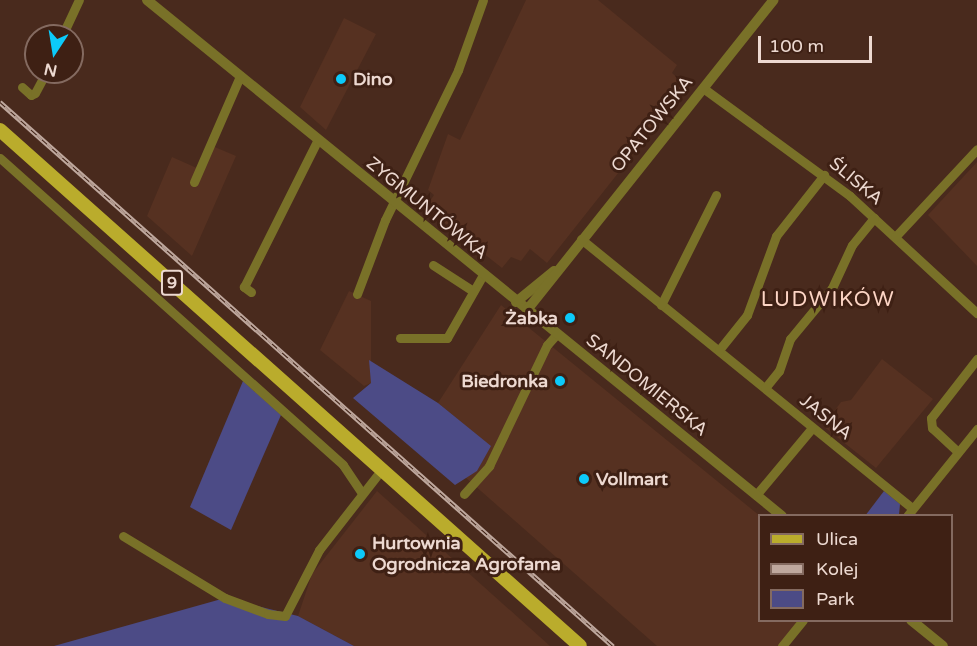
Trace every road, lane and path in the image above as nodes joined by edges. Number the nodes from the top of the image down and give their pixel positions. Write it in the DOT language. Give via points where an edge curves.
graph roads {
  1 [pos="79,0"];
  2 [pos="147,0"];
  3 [pos="483,0"];
  4 [pos="774,0"];
  5 [pos="68,24"];
  6 [pos="240,76"];
  7 [pos="40,84"];
  8 [pos="22,87"];
  9 [pos="703,88"];
  10 [pos="0,130"];
  11 [pos="318,139"];
  12 [pos="977,149"];
  13 [pos="0,158"];
  14 [pos="824,175"];
  15 [pos="194,182"];
  16 [pos="716,195"];
  17 [pos="395,202"];
  18 [pos="874,218"];
  19 [pos="895,237"];
  20 [pos="581,239"];
  21 [pos="433,265"];
  22 [pos="557,269"];
  23 [pos="483,275"];
  24 [pos="473,291"];
  25 [pos="251,292"];
  26 [pos="357,294"];
  27 [pos="516,302"];
  28 [pos="661,305"];
  29 [pos="527,310"];
  30 [pos="977,313"];
  31 [pos="557,334"];
  32 [pos="400,338"];
  33 [pos="719,350"];
  34 [pos="977,359"];
  35 [pos="765,388"];
  36 [pos="812,428"];
  37 [pos="977,429"];
  38 [pos="958,452"];
  39 [pos="382,469"];
  40 [pos="362,493"];
  41 [pos="464,494"];
  42 [pos="756,495"];
  43 [pos="910,512"];
  44 [pos="780,514"];
  45 [pos="123,536"];
  46 [pos="802,622"];
  47 [pos="912,622"];
  48 [pos="788,644"];
  49 [pos="580,646"];
  50 [pos="943,646"];
  1 -- 5 [label="street"];
  2 -- 6 [label="street, ZYGMUNTÓWKA"];
  3 -- 17 [label="street" via="458,70"];
  4 -- 9 [label="street, OPATOWSKA"];
  6 -- 11 [label="street, ZYGMUNTÓWKA"];
  6 -- 15 [label="street"];
  7 -- 8 [label="street" via="31,95"];
  9 -- 14 [label="street, ŚLISKA"];
  9 -- 20 [label="street, OPATOWSKA"];
  10 -- 39 [label="main road, 9"];
  11 -- 17 [label="street, ZYGMUNTÓWKA"];
  11 -- 25 [label="street" via="244,287"];
  12 -- 19 [label="street"];
  13 -- 40 [label="street" via="343,465"];
  14 -- 18 [label="street, ŚLISKA"];
  14 -- 33 [label="street" via="776,236 747,315"];
  16 -- 28 [label="street"];
  17 -- 23 [label="street, ZYGMUNTÓWKA"];
  17 -- 26 [label="street"];
  18 -- 19 [label="street, ŚLISKA"];
  18 -- 35 [label="street" via="852,245 832,288 790,339 779,371"];
  19 -- 30 [label="street, ŚLISKA"];
  20 -- 22 [label="street, OPATOWSKA"];
  20 -- 28 [label="street, JASNA"];
  21 -- 24 [label="street"];
  22 -- 27 [label="street, OPATOWSKA"];
  22 -- 29 [label="street, OPATOWSKA"];
  23 -- 24 [label="street"];
  23 -- 27 [label="street, ZYGMUNTÓWKA"];
  24 -- 32 [label="street" via="447,338"];
  27 -- 29 [label="street, SANDOMIERSKA"];
  28 -- 33 [label="street, JASNA"];
  29 -- 31 [label="street, SANDOMIERSKA"];
  31 -- 41 [label="street" via="547,345 489,466"];
  31 -- 42 [label="street, SANDOMIERSKA"];
  33 -- 35 [label="street, JASNA"];
  34 -- 38 [label="street" via="932,416 932,428"];
  35 -- 36 [label="street, JASNA"];
  36 -- 42 [label="street"];
  36 -- 43 [label="street, JASNA"];
  37 -- 38 [label="street"];
  38 -- 43 [label="street"];
  39 -- 40 [label="street"];
  39 -- 49 [label="main road, 9"];
  40 -- 45 [label="street" via="319,549 285,615 267,614 225,598"];
  42 -- 44 [label="street, SANDOMIERSKA"];
  46 -- 48 [label="street"];
  47 -- 50 [label="street"];
}
